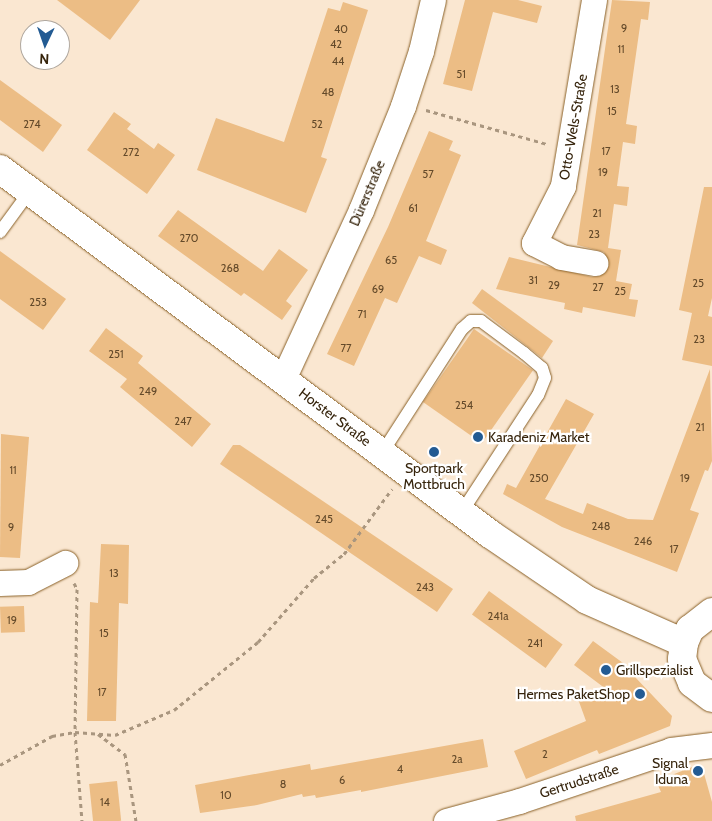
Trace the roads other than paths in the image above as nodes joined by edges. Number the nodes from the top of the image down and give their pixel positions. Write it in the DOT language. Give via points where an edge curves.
graph roads {
  1 [pos="433,0"];
  2 [pos="594,0"];
  3 [pos="0,169"];
  4 [pos="30,191"];
  5 [pos="0,232"];
  6 [pos="595,263"];
  7 [pos="283,379"];
  8 [pos="382,453"];
  9 [pos="462,513"];
  10 [pos="65,563"];
  11 [pos="0,583"];
  12 [pos="712,612"];
  13 [pos="684,643"];
  14 [pos="712,698"];
  15 [pos="712,745"];
  16 [pos="446,821"];
  1 -- 7 [label="street, Dürerstraße" via="403,106 361,210"];
  2 -- 6 [label="street, Otto-Wels-Straße" via="563,186 534,243 561,257"];
  3 -- 4 [label="main road, Horster Straße"];
  4 -- 5 [label="lane"];
  4 -- 7 [label="main road, Horster Straße"];
  7 -- 8 [label="main road, Horster Straße"];
  8 -- 9 [label="main road, Horster Straße"];
  8 -- 9 [label="lane" via="462,329 471,321 481,321 524,353 542,368 546,378 528,412"];
  9 -- 13 [label="main road, Horster Straße" via="588,600"];
  10 -- 11 [label="street" via="28,582"];
  12 -- 13 [label="main road" via="695,623"];
  13 -- 14 [label="main road" via="682,659 686,674 699,691"];
  15 -- 16 [label="street, Gertrudstraße" via="670,750 519,801"];
}
